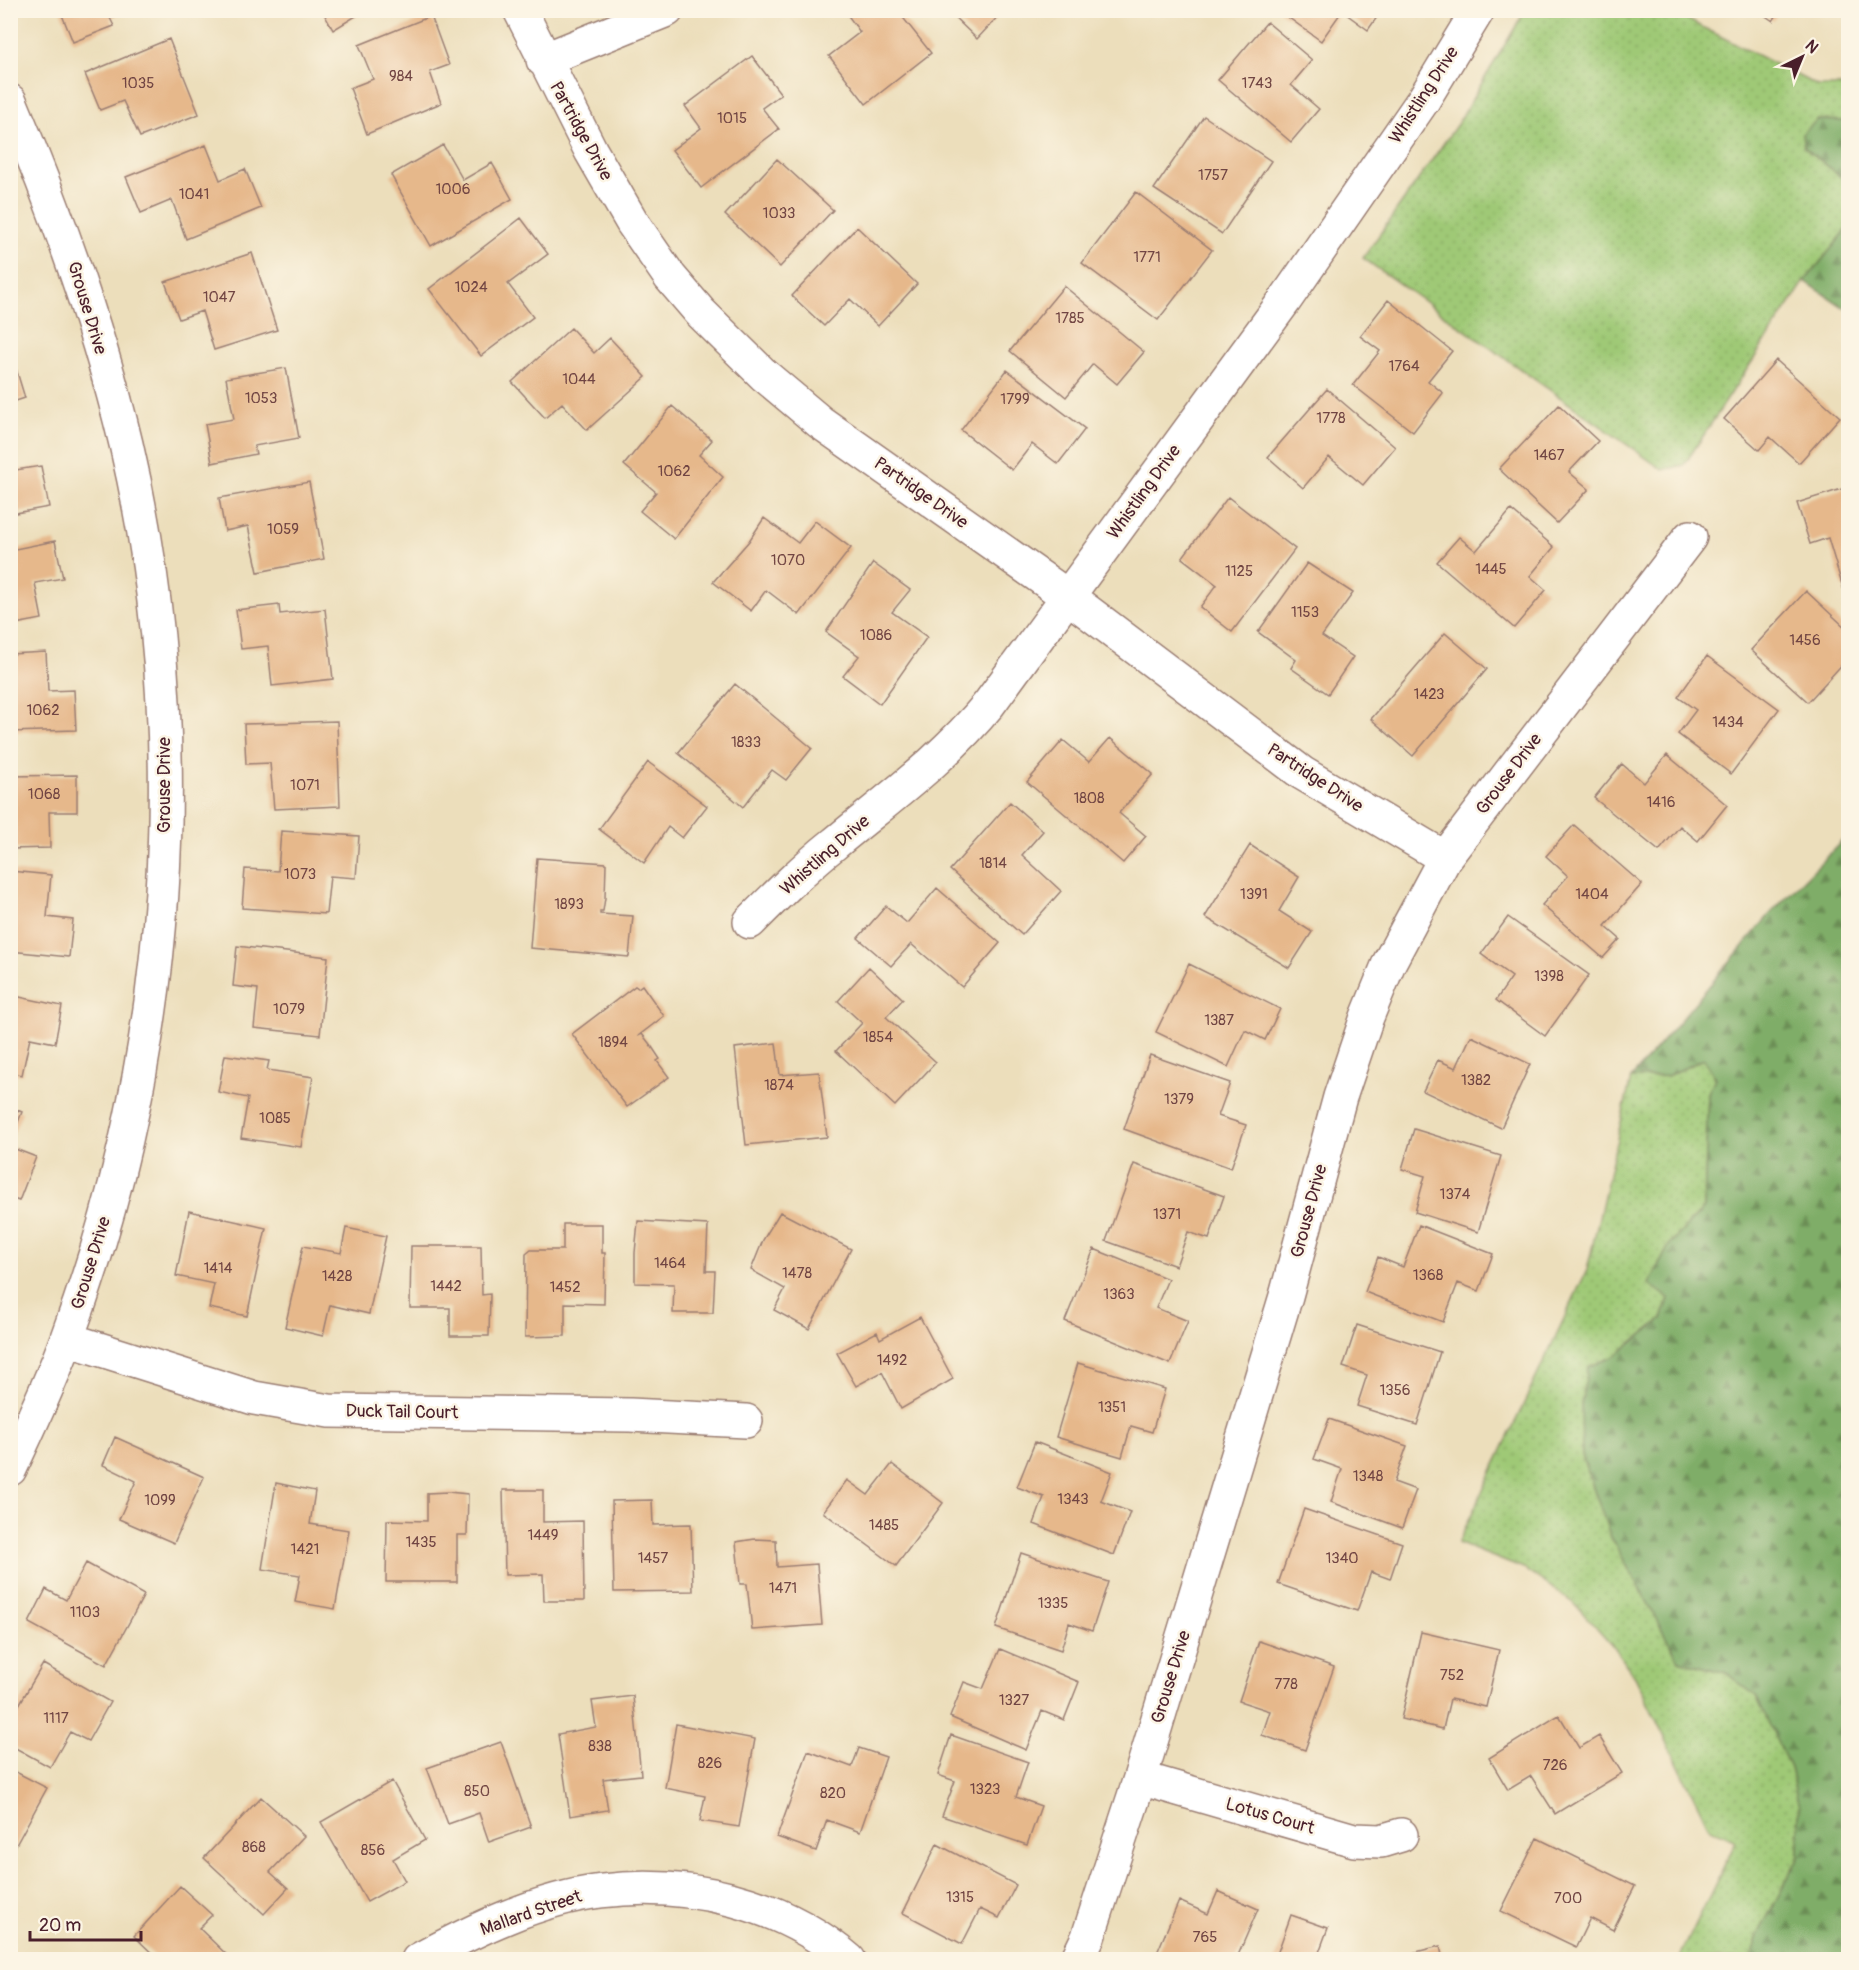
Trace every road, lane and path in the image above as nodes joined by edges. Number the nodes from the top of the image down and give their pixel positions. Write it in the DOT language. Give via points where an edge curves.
graph roads {
  1 [pos="520,10"];
  2 [pos="667,10"];
  3 [pos="1478,10"];
  4 [pos="543,60"];
  5 [pos="10,101"];
  6 [pos="1690,537"];
  7 [pos="1067,597"];
  8 [pos="1445,858"];
  9 [pos="750,922"];
  10 [pos="67,1339"];
  11 [pos="746,1421"];
  12 [pos="10,1469"];
  13 [pos="1140,1778"];
  14 [pos="1401,1835"];
  15 [pos="418,1959"];
  16 [pos="849,1959"];
  17 [pos="1077,1959"];
  1 -- 4 [label="street, Partridge Drive"];
  2 -- 4 [label="street"];
  3 -- 7 [label="street, Whistling Drive" via="1424,99 1285,300"];
  4 -- 7 [label="street, Partridge Drive" via="632,222 670,277 733,346 820,422"];
  5 -- 10 [label="street, Grouse Drive" via="64,236 126,445 149,572 162,686 163,870 159,948 146,1042 117,1175"];
  6 -- 8 [label="street, Grouse Drive"];
  7 -- 8 [label="street, Partridge Drive" via="1302,774"];
  7 -- 9 [label="street, Whistling Drive" via="1026,656 959,739 817,858"];
  8 -- 13 [label="street, Grouse Drive" via="1389,963 1347,1077 1286,1296"];
  10 -- 11 [label="street, Duck Tail Court" via="254,1398 329,1411 630,1415"];
  10 -- 12 [label="street, Grouse Drive"];
  13 -- 14 [label="street, Lotus Court" via="1354,1840 1381,1841"];
  13 -- 17 [label="street, Grouse Drive" via="1088,1937"];
  15 -- 16 [label="street, Mallard Street" via="507,1917 554,1902 601,1891 649,1890 722,1896 764,1910 799,1924"];
}
